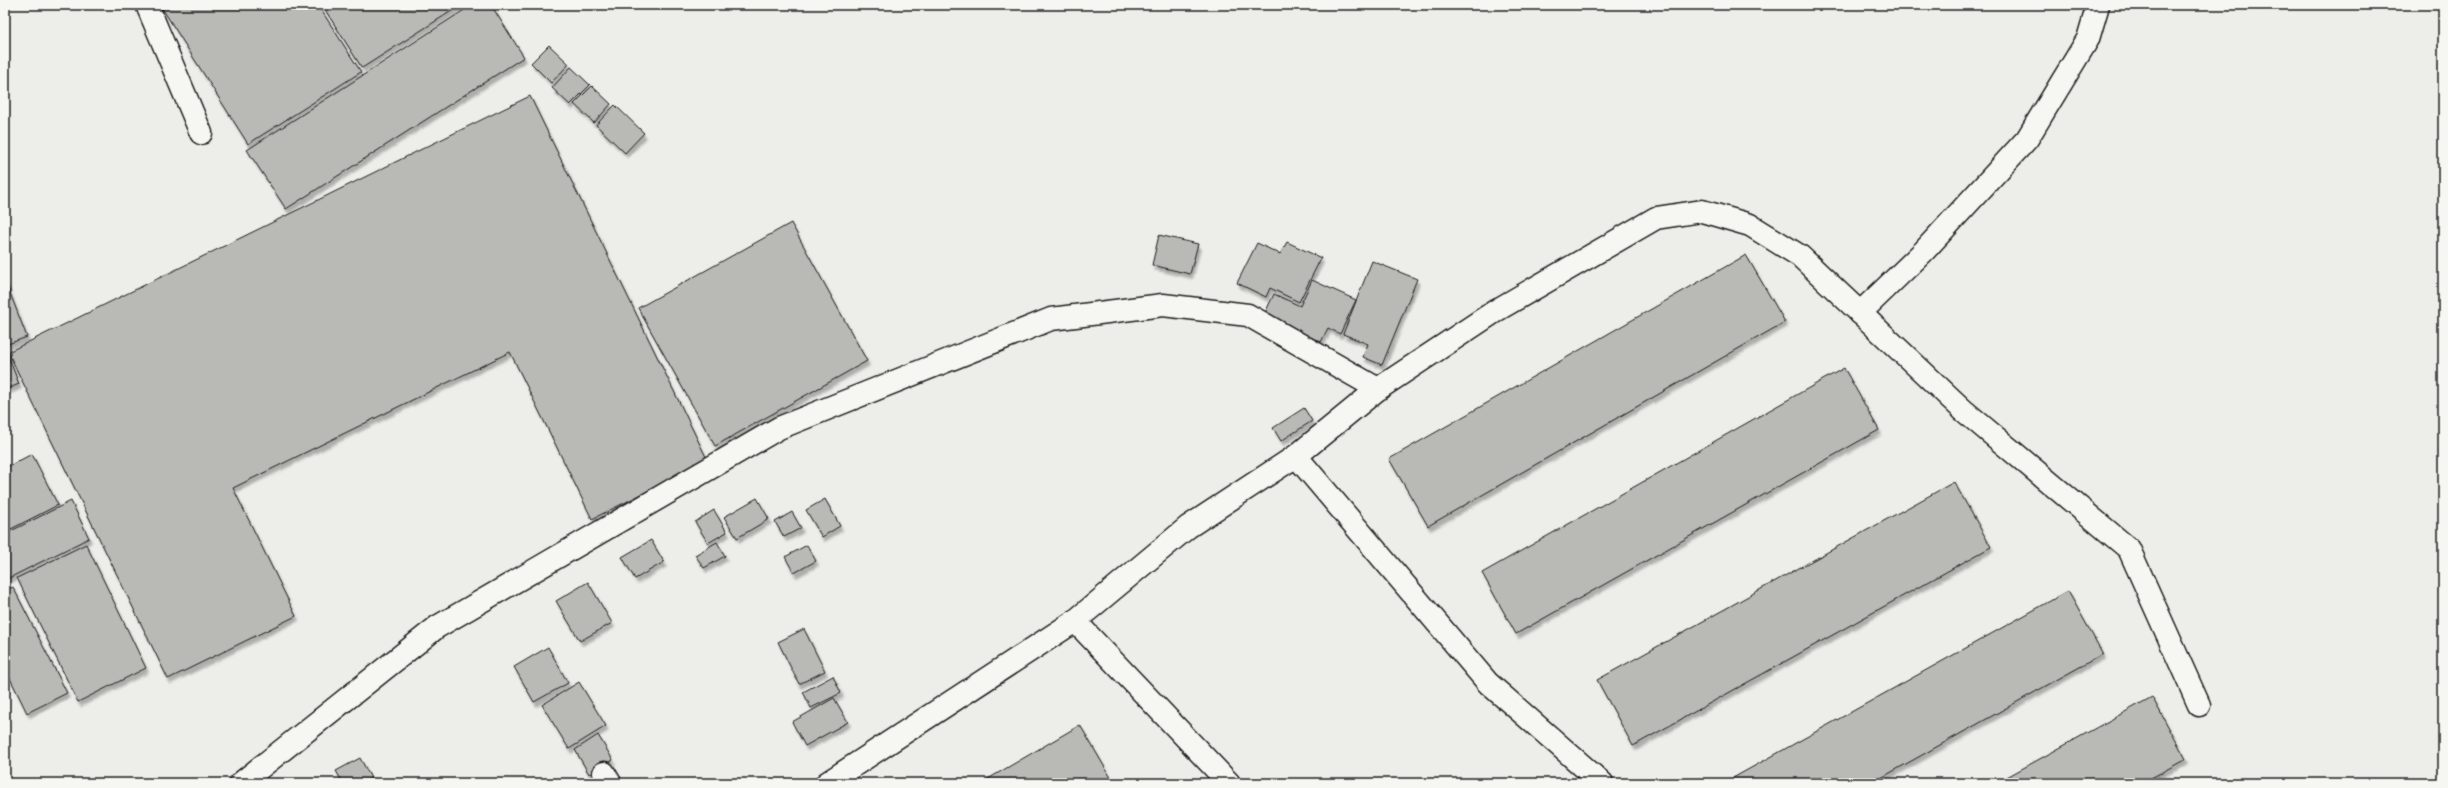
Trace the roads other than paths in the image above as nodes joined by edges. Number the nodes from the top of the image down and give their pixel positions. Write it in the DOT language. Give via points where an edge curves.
graph roads {
  1 [pos="148,5"];
  2 [pos="2098,5"];
  3 [pos="201,133"];
  4 [pos="1860,313"];
  5 [pos="1378,389"];
  6 [pos="1296,456"];
  7 [pos="1075,621"];
  8 [pos="2199,705"];
  9 [pos="241,783"];
  10 [pos="827,783"];
  11 [pos="1229,783"];
  12 [pos="1602,783"];
  1 -- 3 [label="lane"];
  2 -- 4 [label="lane" via="2088,39 2026,139 1924,251"];
  4 -- 5 [label="lane" via="1800,256 1750,225 1702,212 1656,218 1497,310"];
  4 -- 8 [label="lane" via="1963,410 2129,550"];
  5 -- 6 [label="lane"];
  5 -- 9 [label="lane" via="1248,315 1163,305 1051,319 779,428 438,627"];
  6 -- 7 [label="lane" via="1188,527"];
  6 -- 12 [label="lane" via="1488,683"];
  7 -- 10 [label="lane"];
  7 -- 11 [label="lane"];
}
